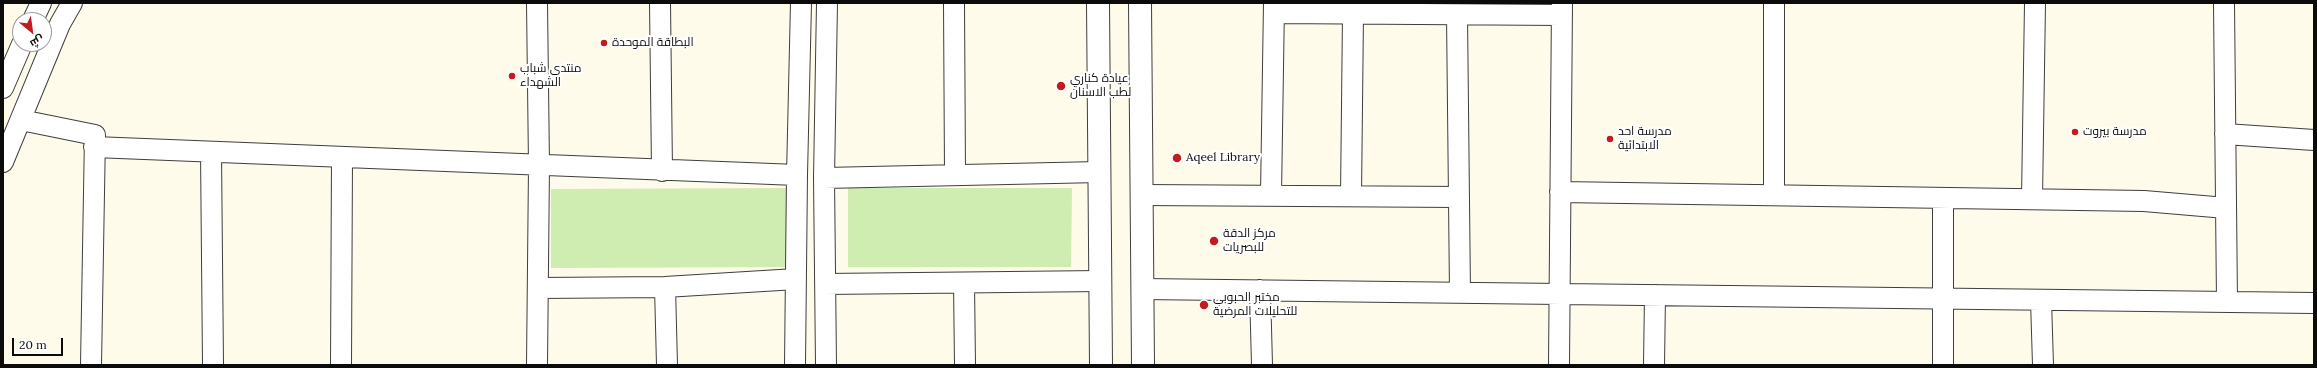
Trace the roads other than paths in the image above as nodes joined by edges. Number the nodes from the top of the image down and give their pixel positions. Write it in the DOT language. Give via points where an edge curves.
graph roads {
  1 [pos="72,3"];
  2 [pos="536,3"];
  3 [pos="660,3"];
  4 [pos="801,3"];
  5 [pos="827,3"];
  6 [pos="954,3"];
  7 [pos="1098,3"];
  8 [pos="1140,3"];
  9 [pos="1774,3"];
  10 [pos="2035,3"];
  11 [pos="2224,3"];
  12 [pos="1274,8"];
  13 [pos="1562,9"];
  14 [pos="1353,14"];
  15 [pos="1458,15"];
  16 [pos="16,52"];
  17 [pos="8,62"];
  18 [pos="3,88"];
  19 [pos="21,120"];
  20 [pos="2225,134"];
  21 [pos="2314,140"];
  22 [pos="7,141"];
  23 [pos="94,147"];
  24 [pos="211,152"];
  25 [pos="342,158"];
  26 [pos="3,162"];
  27 [pos="539,166"];
  28 [pos="662,171"];
  29 [pos="1100,172"];
  30 [pos="955,174"];
  31 [pos="797,175"];
  32 [pos="824,178"];
  33 [pos="1560,192"];
  34 [pos="1142,195"];
  35 [pos="1271,195"];
  36 [pos="1774,195"];
  37 [pos="1351,196"];
  38 [pos="1459,197"];
  39 [pos="1943,198"];
  40 [pos="2032,199"];
  41 [pos="2226,208"];
  42 [pos="796,279"];
  43 [pos="1101,281"];
  44 [pos="964,283"];
  45 [pos="826,284"];
  46 [pos="666,287"];
  47 [pos="539,288"];
  48 [pos="1142,289"];
  49 [pos="1260,290"];
  50 [pos="1460,293"];
  51 [pos="1559,294"];
  52 [pos="1655,295"];
  53 [pos="1944,299"];
  54 [pos="2041,300"];
  55 [pos="2227,302"];
  56 [pos="2314,304"];
  57 [pos="91,365"];
  58 [pos="213,365"];
  59 [pos="341,365"];
  60 [pos="537,365"];
  61 [pos="667,365"];
  62 [pos="795,365"];
  63 [pos="826,365"];
  64 [pos="965,365"];
  65 [pos="1101,365"];
  66 [pos="1143,365"];
  67 [pos="1262,365"];
  68 [pos="1558,365"];
  69 [pos="1654,365"];
  70 [pos="1944,365"];
  71 [pos="2043,365"];
  1 -- 19 [label="street" via="60,24"];
  2 -- 27 [label="street"];
  3 -- 28 [label="street"];
  4 -- 31 [label="street"];
  5 -- 32 [label="street"];
  6 -- 30 [label="street"];
  7 -- 29 [label="street"];
  8 -- 34 [label="street"];
  9 -- 36 [label="street"];
  10 -- 40 [label="street"];
  11 -- 20 [label="street"];
  12 -- 14 [label="street"];
  12 -- 35 [label="street"];
  13 -- 15 [label="street"];
  13 -- 33 [label="street"];
  14 -- 15 [label="street"];
  14 -- 37 [label="street"];
  15 -- 38 [label="street"];
  16 -- 17 [label="street"];
  17 -- 18 [label="street"];
  19 -- 22 [label="street"];
  19 -- 23 [label="street" via="95,135"];
  20 -- 21 [label="street"];
  20 -- 41 [label="street"];
  22 -- 26 [label="street"];
  23 -- 24 [label="street"];
  23 -- 57 [label="street"];
  24 -- 25 [label="street"];
  24 -- 58 [label="street"];
  25 -- 27 [label="street"];
  25 -- 59 [label="street"];
  27 -- 28 [label="street"];
  27 -- 47 [label="street"];
  28 -- 31 [label="street"];
  29 -- 30 [label="street"];
  29 -- 43 [label="street"];
  30 -- 32 [label="street"];
  31 -- 42 [label="street"];
  32 -- 45 [label="street"];
  33 -- 36 [label="street"];
  33 -- 51 [label="street"];
  34 -- 35 [label="street"];
  34 -- 48 [label="street"];
  35 -- 37 [label="street"];
  36 -- 39 [label="street"];
  37 -- 38 [label="street"];
  38 -- 50 [label="street"];
  39 -- 40 [label="street"];
  39 -- 53 [label="street"];
  40 -- 41 [label="street" via="2144,201"];
  41 -- 55 [label="street"];
  42 -- 46 [label="street"];
  42 -- 62 [label="street"];
  43 -- 44 [label="street"];
  43 -- 65 [label="street"];
  44 -- 45 [label="street"];
  44 -- 64 [label="street"];
  45 -- 63 [label="street"];
  46 -- 47 [label="street"];
  46 -- 61 [label="street"];
  47 -- 60 [label="street"];
  48 -- 49 [label="street"];
  48 -- 66 [label="street"];
  49 -- 50 [label="street"];
  49 -- 67 [label="street"];
  50 -- 51 [label="street"];
  51 -- 52 [label="street"];
  51 -- 68 [label="street"];
  52 -- 53 [label="street"];
  52 -- 69 [label="street"];
  53 -- 54 [label="street"];
  53 -- 70 [label="street"];
  54 -- 55 [label="street"];
  54 -- 71 [label="street"];
  55 -- 56 [label="street"];
}
